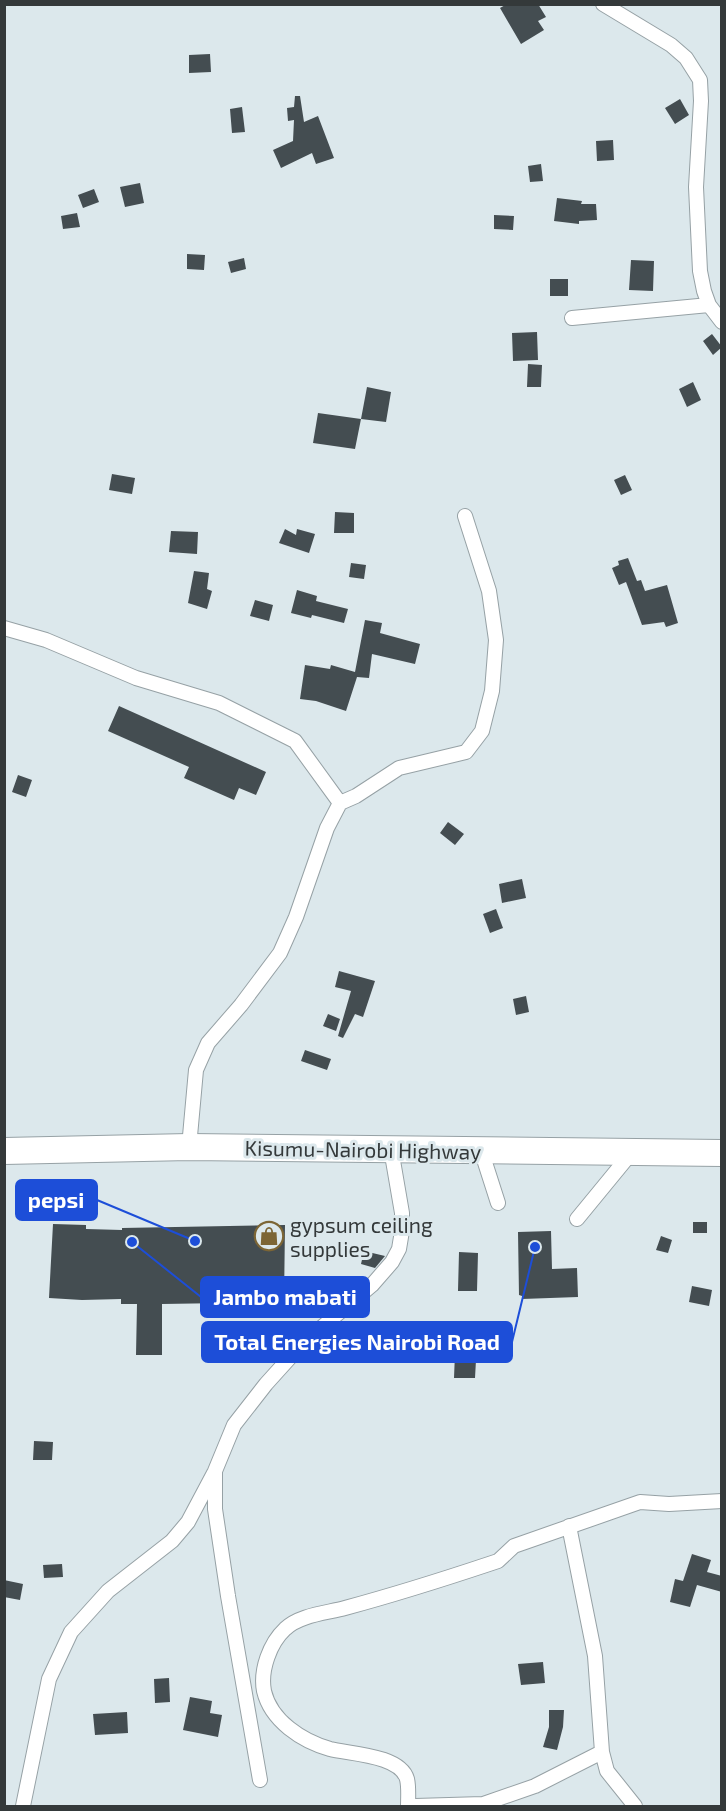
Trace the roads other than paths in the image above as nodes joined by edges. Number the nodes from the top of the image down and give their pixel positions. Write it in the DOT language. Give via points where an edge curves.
graph roads {
  1 [pos="603,4"];
  2 [pos="709,305"];
  3 [pos="572,318"];
  4 [pos="722,322"];
  5 [pos="465,516"];
  6 [pos="4,628"];
  7 [pos="340,802"];
  8 [pos="189,1147"];
  9 [pos="392,1149"];
  10 [pos="480,1150"];
  11 [pos="4,1151"];
  12 [pos="632,1152"];
  13 [pos="722,1153"];
  14 [pos="498,1203"];
  15 [pos="577,1219"];
  16 [pos="215,1471"];
  17 [pos="722,1501"];
  18 [pos="569,1526"];
  19 [pos="602,1752"];
  20 [pos="260,1780"];
  21 [pos="23,1806"];
  22 [pos="408,1806"];
  23 [pos="415,1806"];
  24 [pos="635,1806"];
  1 -- 2 [label="street" via="671,45 686,58 700,80 696,187 700,271"];
  2 -- 3 [label="street"];
  2 -- 4 [label="street"];
  5 -- 7 [label="street" via="489,591 496,640 492,691 482,731 466,752 399,768"];
  6 -- 7 [label="street" via="46,640 136,678 219,702 295,741"];
  7 -- 8 [label="street" via="280,953 208,1043 196,1070"];
  8 -- 9 [label="highway, Kisumu-Nairobi Highway"];
  8 -- 11 [label="highway, Kisumu-Nairobi Highway"];
  9 -- 10 [label="highway, Kisumu-Nairobi Highway"];
  9 -- 16 [label="street" via="402,1222 399,1249 392,1262 372,1285 303,1343 266,1384 234,1425"];
  10 -- 12 [label="highway, Kisumu-Nairobi Highway"];
  10 -- 14 [label="street"];
  12 -- 13 [label="highway, Kisumu-Nairobi Highway"];
  12 -- 15 [label="street"];
  16 -- 20 [label="street" via="215,1509"];
  16 -- 21 [label="street" via="188,1522 172,1541 108,1591 70,1632 49,1679"];
  17 -- 18 [label="street" via="640,1502"];
  18 -- 19 [label="street" via="595,1656"];
  18 -- 22 [label="street" via="514,1546 498,1561 309,1617 286,1627 271,1645 264,1690 273,1714 296,1734 327,1748 395,1764 407,1778"];
  19 -- 23 [label="street" via="535,1786 483,1804"];
  19 -- 24 [label="street" via="608,1771"];
}
